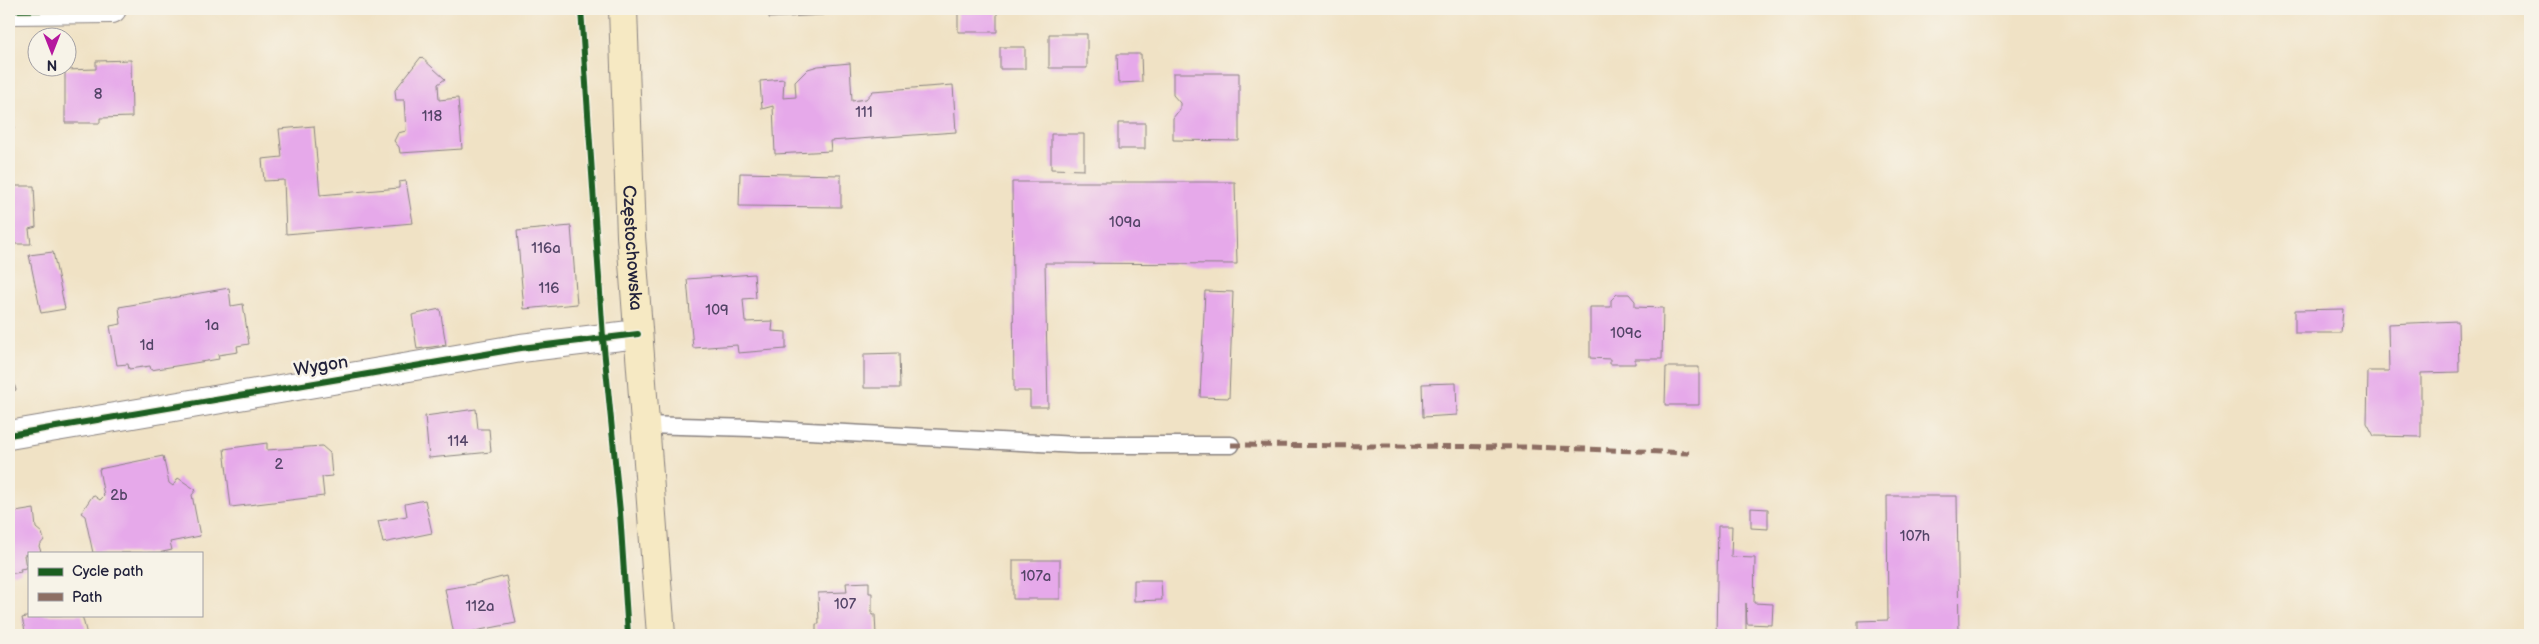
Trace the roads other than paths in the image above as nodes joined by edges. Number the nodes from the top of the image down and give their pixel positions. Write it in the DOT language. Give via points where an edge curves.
graph roads {
  1 [pos="112,9"];
  2 [pos="623,9"];
  3 [pos="9,10"];
  4 [pos="638,334"];
  5 [pos="644,425"];
  6 [pos="9,435"];
  7 [pos="1231,445"];
  8 [pos="661,635"];
  1 -- 3 [label="street"];
  2 -- 4 [label="main road, Częstochowska"];
  4 -- 5 [label="main road, Częstochowska"];
  4 -- 6 [label="street, Wygon" via="521,348"];
  5 -- 7 [label="lane" via="1077,445"];
  5 -- 8 [label="main road, Częstochowska"];
}
